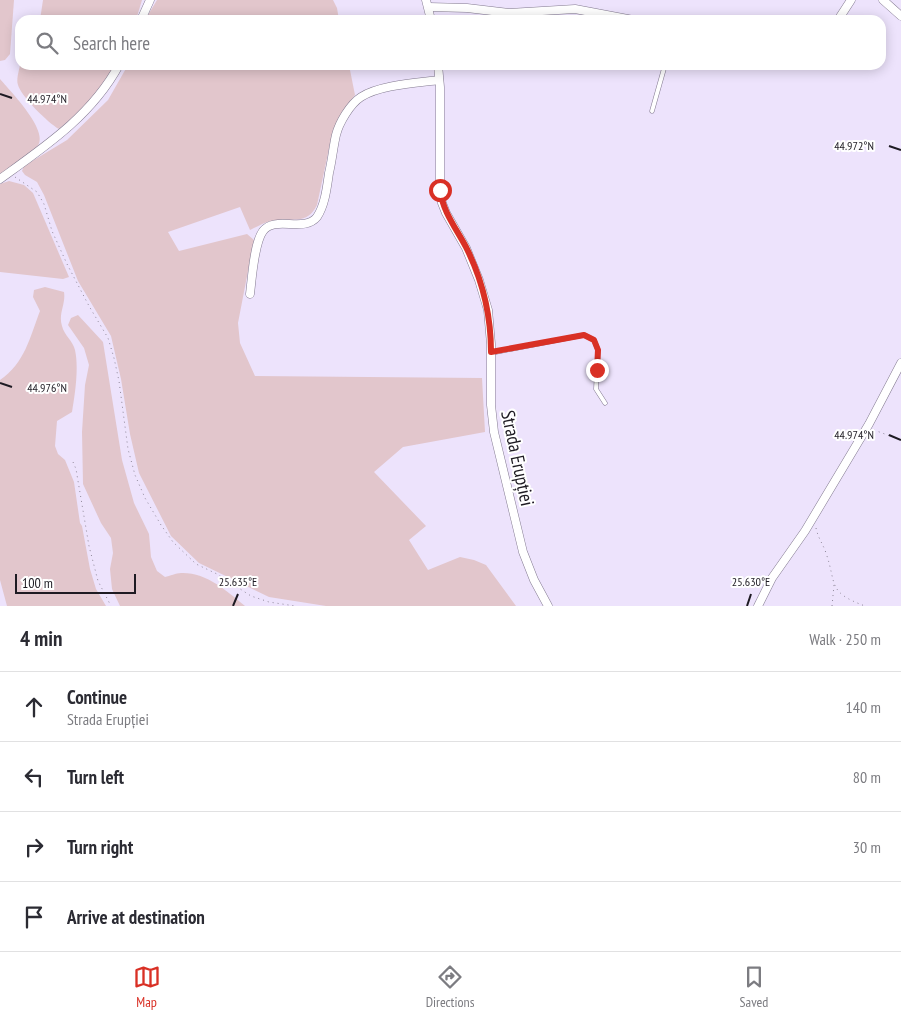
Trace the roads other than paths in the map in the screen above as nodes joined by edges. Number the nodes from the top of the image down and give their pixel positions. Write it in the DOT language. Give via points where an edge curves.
graph roads {
  1 [pos="150,0"];
  2 [pos="851,0"];
  3 [pos="883,0"];
  4 [pos="428,4"];
  5 [pos="143,15"];
  6 [pos="604,15"];
  7 [pos="841,15"];
  8 [pos="901,16"];
  9 [pos="116,70"];
  10 [pos="438,70"];
  11 [pos="664,70"];
  12 [pos="439,80"];
  13 [pos="652,111"];
  14 [pos="0,179"];
  15 [pos="250,294"];
  16 [pos="491,352"];
  17 [pos="901,363"];
  18 [pos="605,403"];
  19 [pos="548,606"];
  20 [pos="758,606"];
  1 -- 5 [label="street"];
  2 -- 7 [label="street"];
  3 -- 8 [label="street"];
  4 -- 6 [label="street" via="509,12 576,10"];
  9 -- 14 [label="street" via="92,105 46,147"];
  10 -- 12 [label="street, Strada Erupției"];
  11 -- 13 [label="lane"];
  12 -- 15 [label="street" via="383,89 354,104 336,134 324,200 318,215 307,223 273,225 263,230"];
  12 -- 16 [label="street, Strada Erupției" via="442,203 479,280 488,310"];
  16 -- 18 [label="lane" via="584,335 594,340 598,350 596,389"];
  16 -- 19 [label="street, Strada Erupției" via="494,432 523,552"];
  17 -- 20 [label="street" via="867,427 805,531 772,578"];
}
